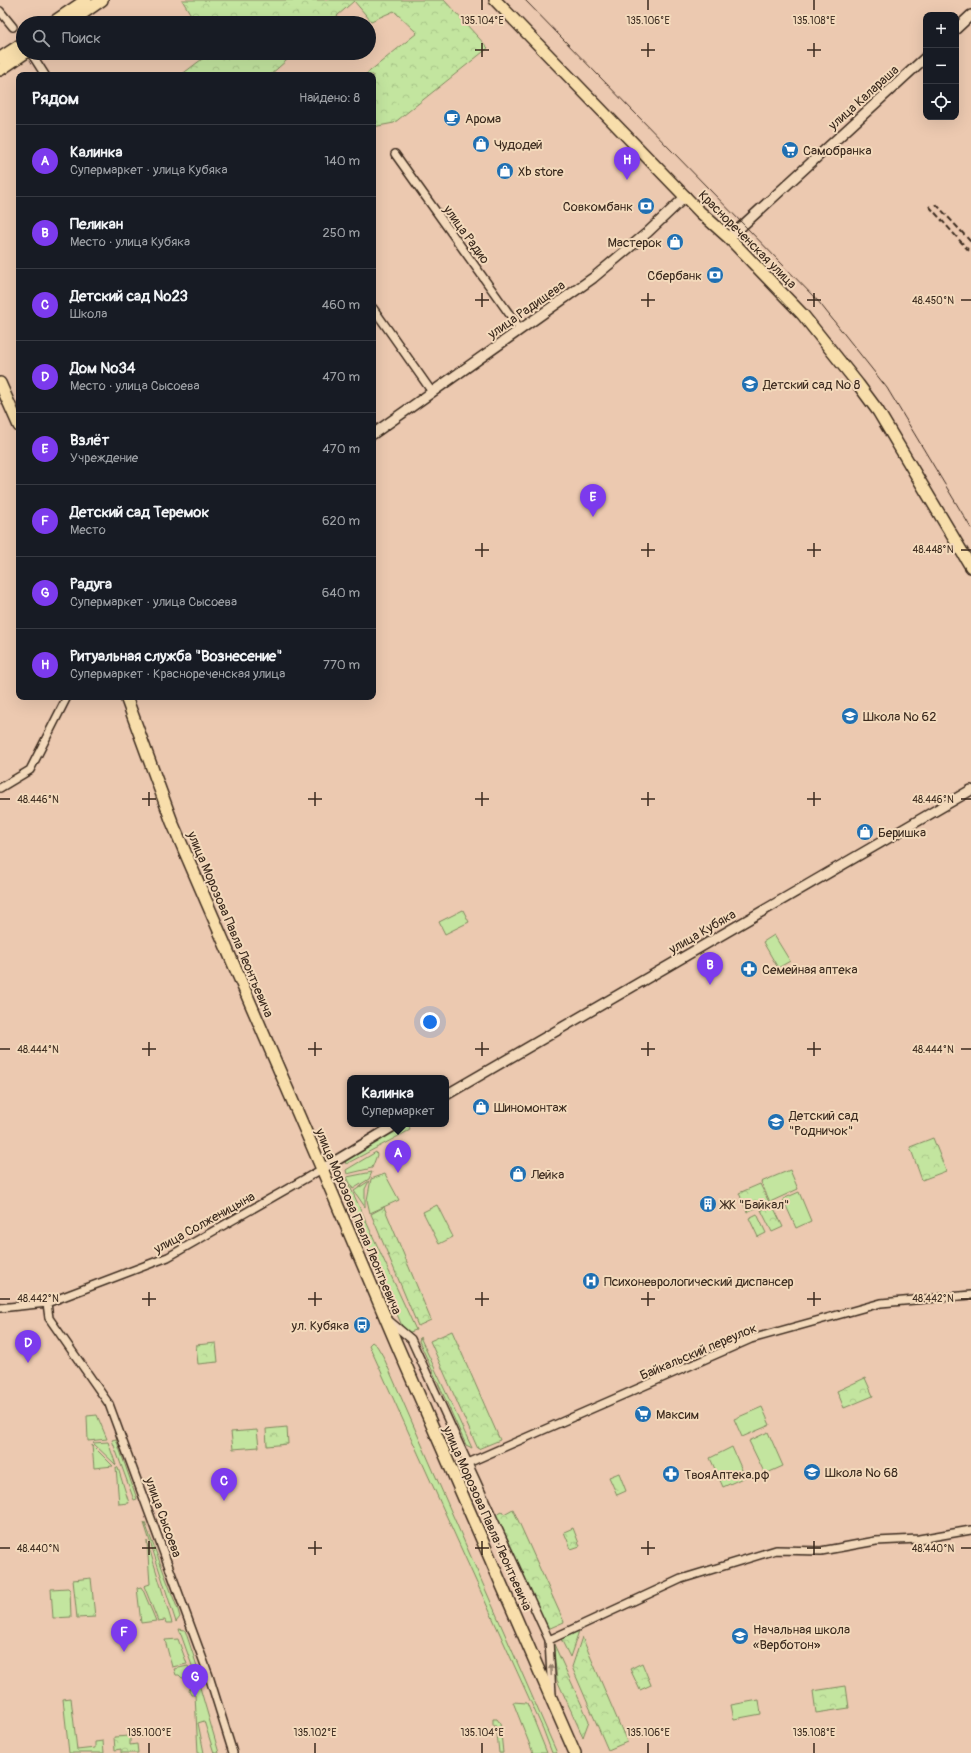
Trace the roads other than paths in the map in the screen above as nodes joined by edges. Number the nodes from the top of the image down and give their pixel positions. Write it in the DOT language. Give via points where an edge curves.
graph roads {
  1 [pos="86,0"];
  2 [pos="102,0"];
  3 [pos="495,0"];
  4 [pos="0,11"];
  5 [pos="971,15"];
  6 [pos="62,16"];
  7 [pos="79,16"];
  8 [pos="959,26"];
  9 [pos="13,27"];
  10 [pos="16,47"];
  11 [pos="0,58"];
  12 [pos="16,59"];
  13 [pos="923,59"];
  14 [pos="36,60"];
  15 [pos="0,70"];
  16 [pos="44,72"];
  17 [pos="394,154"];
  18 [pos="686,196"];
  19 [pos="729,238"];
  20 [pos="376,312"];
  21 [pos="520,329"];
  22 [pos="0,382"];
  23 [pos="432,392"];
  24 [pos="2,395"];
  25 [pos="16,421"];
  26 [pos="376,432"];
  27 [pos="971,567"];
  28 [pos="66,700"];
  29 [pos="127,700"];
  30 [pos="0,788"];
  31 [pos="971,790"];
  32 [pos="449,1093"];
  33 [pos="392,1127"];
  34 [pos="322,1169"];
  35 [pos="971,1295"];
  36 [pos="47,1303"];
  37 [pos="0,1308"];
  38 [pos="386,1318"];
  39 [pos="468,1463"];
  40 [pos="971,1530"];
  41 [pos="549,1640"];
  42 [pos="552,1699"];
  43 [pos="232,1753"];
  44 [pos="575,1753"];
  1 -- 6 [label="main road"];
  2 -- 7 [label="main road"];
  3 -- 18 [label="main road, Краснореченская улица"];
  4 -- 9 [label="street"];
  5 -- 8 [label="street"];
  10 -- 11 [label="main road"];
  12 -- 15 [label="main road"];
  13 -- 19 [label="street, улица Калараша"];
  14 -- 16 [label="street"];
  17 -- 21 [label="street, улица Радио"];
  18 -- 19 [label="main road, Краснореченская улица"];
  18 -- 21 [label="street, улица Радищева" via="593,278"];
  19 -- 27 [label="main road, Краснореченская улица" via="803,315 858,384 878,412"];
  20 -- 23 [label="street"];
  21 -- 23 [label="street, улица Радищева"];
  22 -- 24 [label="main road"];
  23 -- 26 [label="street, улица Радищева"];
  24 -- 25 [label="main road"];
  28 -- 30 [label="street" via="30,770"];
  29 -- 34 [label="main road, улица Морозова Павла Леонтьевича" via="172,822"];
  31 -- 32 [label="street, улица Кубяка"];
  33 -- 34 [label="street"];
  34 -- 36 [label="street, улица Солженицына" via="168,1257"];
  34 -- 38 [label="main road, улица Морозова Павла Леонтьевича"];
  35 -- 39 [label="street, Байкальский переулок" via="880,1303 751,1339"];
  36 -- 37 [label="street, улица Солженицына"];
  36 -- 43 [label="street, улица Сысоева" via="50,1318 108,1404 209,1676"];
  38 -- 39 [label="street" via="411,1338"];
  38 -- 42 [label="main road, улица Морозова Павла Леонтьевича"];
  39 -- 41 [label="street"];
  40 -- 41 [label="street" via="919,1539 876,1541 821,1551 776,1550 681,1579"];
  42 -- 41 [label="street, one-way"];
  42 -- 44 [label="main road, улица Морозова Павла Леонтьевича"];
}
